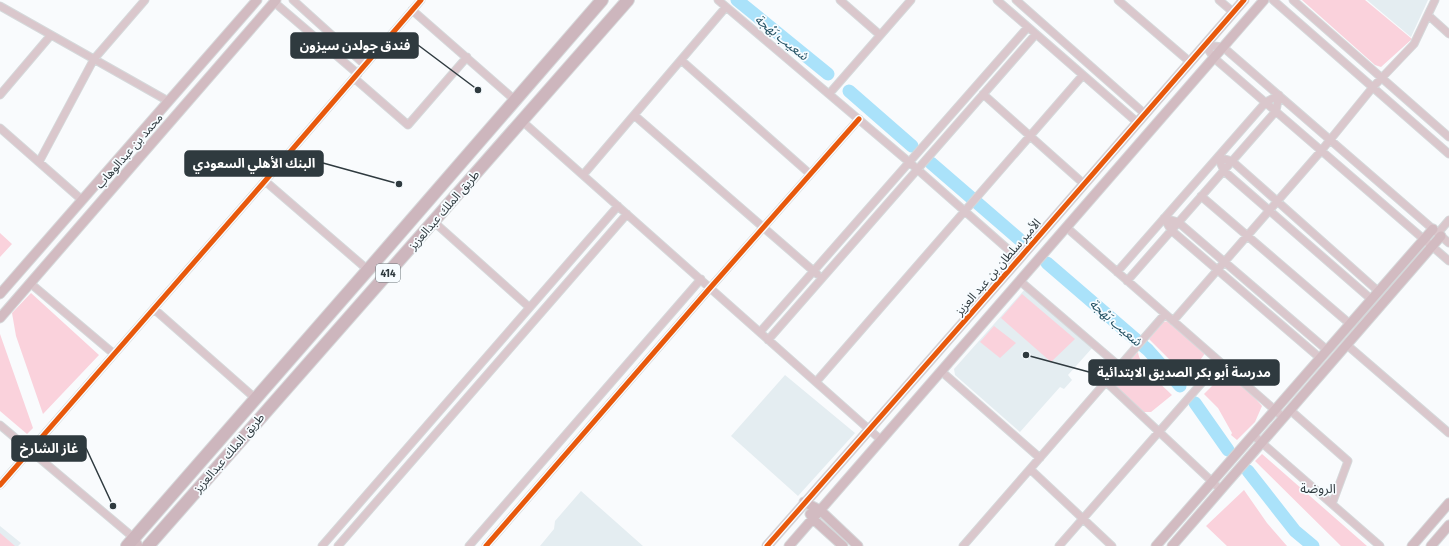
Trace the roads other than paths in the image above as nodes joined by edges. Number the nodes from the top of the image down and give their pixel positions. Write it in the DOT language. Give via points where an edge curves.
graph roads {
  1 [pos="145,0"];
  2 [pos="256,0"];
  3 [pos="293,0"];
  4 [pos="421,0"];
  5 [pos="602,0"];
  6 [pos="628,0"];
  7 [pos="718,0"];
  8 [pos="840,0"];
  9 [pos="911,0"];
  10 [pos="997,0"];
  11 [pos="1016,0"];
  12 [pos="1118,0"];
  13 [pos="1219,0"];
  14 [pos="1244,0"];
  15 [pos="1264,0"];
  16 [pos="1273,0"];
  17 [pos="1293,0"];
  18 [pos="1435,0"];
  19 [pos="275,1"];
  20 [pos="0,6"];
  21 [pos="726,7"];
  22 [pos="412,10"];
  23 [pos="1233,12"];
  24 [pos="1428,15"];
  25 [pos="1028,27"];
  26 [pos="1036,34"];
  27 [pos="1449,34"];
  28 [pos="51,35"];
  29 [pos="880,35"];
  30 [pos="1205,45"];
  31 [pos="1223,46"];
  32 [pos="467,58"];
  33 [pos="1214,58"];
  34 [pos="94,59"];
  35 [pos="681,60"];
  36 [pos="1190,62"];
  37 [pos="365,65"];
  38 [pos="1083,75"];
  39 [pos="356,76"];
  40 [pos="1382,78"];
  41 [pos="1373,87"];
  42 [pos="829,94"];
  43 [pos="983,94"];
  44 [pos="0,95"];
  45 [pos="1279,95"];
  46 [pos="168,101"];
  47 [pos="516,101"];
  48 [pos="1266,102"];
  49 [pos="1276,111"];
  50 [pos="1145,114"];
  51 [pos="634,115"];
  52 [pos="858,119"];
  53 [pos="522,121"];
  54 [pos="1138,122"];
  55 [pos="0,128"];
  56 [pos="1030,136"];
  57 [pos="1449,137"];
  58 [pos="1330,140"];
  59 [pos="1321,151"];
  60 [pos="1449,154"];
  61 [pos="1218,157"];
  62 [pos="1232,161"];
  63 [pos="39,162"];
  64 [pos="909,162"];
  65 [pos="917,170"];
  66 [pos="1224,171"];
  67 [pos="810,174"];
  68 [pos="583,175"];
  69 [pos="265,181"];
  70 [pos="1084,184"];
  71 [pos="1202,196"];
  72 [pos="82,200"];
  73 [pos="1277,201"];
  74 [pos="618,206"];
  75 [pos="967,209"];
  76 [pos="1269,210"];
  77 [pos="627,214"];
  78 [pos="1164,218"];
  79 [pos="1449,220"];
  80 [pos="434,222"];
  81 [pos="1178,222"];
  82 [pos="1066,227"];
  83 [pos="763,228"];
  84 [pos="1171,230"];
  85 [pos="1437,233"];
  86 [pos="1247,235"];
  87 [pos="1424,239"];
  88 [pos="1449,243"];
  89 [pos="1432,247"];
  90 [pos="1019,259"];
  91 [pos="1449,261"];
  92 [pos="1224,262"];
  93 [pos="368,270"];
  94 [pos="1217,270"];
  95 [pos="814,271"];
  96 [pos="1117,272"];
  97 [pos="822,278"];
  98 [pos="701,279"];
  99 [pos="1020,281"];
  100 [pos="1127,281"];
  101 [pos="30,283"];
  102 [pos="710,288"];
  103 [pos="1378,291"];
  104 [pos="0,294"];
  105 [pos="1371,299"];
  106 [pos="529,307"];
  107 [pos="154,309"];
  108 [pos="1164,314"];
  109 [pos="0,318"];
  110 [pos="1173,321"];
  111 [pos="1350,324"];
  112 [pos="760,332"];
  113 [pos="768,340"];
  114 [pos="1347,345"];
  115 [pos="1327,350"];
  116 [pos="114,354"];
  117 [pos="1320,358"];
  118 [pos="1220,362"];
  119 [pos="1119,366"];
  120 [pos="941,371"];
  121 [pos="816,382"];
  122 [pos="1106,382"];
  123 [pos="255,398"];
  124 [pos="1274,410"];
  125 [pos="1290,410"];
  126 [pos="1284,418"];
  127 [pos="0,425"];
  128 [pos="869,429"];
  129 [pos="1159,431"];
  130 [pos="1449,433"];
  131 [pos="1253,435"];
  132 [pos="881,440"];
  133 [pos="1262,443"];
  134 [pos="30,450"];
  135 [pos="1040,458"];
  136 [pos="1030,469"];
  137 [pos="1213,481"];
  138 [pos="0,485"];
  139 [pos="1221,490"];
  140 [pos="804,502"];
  141 [pos="1449,503"];
  142 [pos="1332,504"];
  143 [pos="820,510"];
  144 [pos="813,519"];
  145 [pos="1083,519"];
  146 [pos="1449,525"];
  147 [pos="133,544"];
  148 [pos="152,545"];
  149 [pos="322,546"];
  150 [pos="338,546"];
  151 [pos="469,546"];
  152 [pos="486,546"];
  153 [pos="767,546"];
  154 [pos="789,546"];
  155 [pos="843,546"];
  156 [pos="858,546"];
  157 [pos="963,546"];
  158 [pos="1059,546"];
  159 [pos="1112,546"];
  160 [pos="1156,546"];
  161 [pos="1172,546"];
  162 [pos="1380,546"];
  163 [pos="1412,546"];
  164 [pos="1431,546"];
  1 -- 34 [label="street"];
  2 -- 46 [label="street, محمد بن عبدالوهاب"];
  3 -- 37 [label="street"];
  4 -- 22 [label="street"];
  5 -- 47 [label="highway, طريق الملك عبدالعزيز / 414"];
  6 -- 53 [label="highway, طريق الملك عبدالعزيز / 414"];
  7 -- 21 [label="street"];
  8 -- 29 [label="street"];
  9 -- 29 [label="street"];
  10 -- 25 [label="street"];
  11 -- 50 [label="street"];
  12 -- 36 [label="street"];
  13 -- 23 [label="street"];
  14 -- 23 [label="street, الأمير سلطان بن عبد العزيز"];
  15 -- 31 [label="street"];
  16 -- 41 [label="street"];
  17 -- 40 [label="street"];
  18 -- 24 [label="street"];
  19 -- 39 [label="street"];
  19 -- 101 [label="street, محمد بن عبدالوهاب"];
  20 -- 28 [label="street"];
  21 -- 35 [label="street"];
  21 -- 42 [label="street"];
  22 -- 32 [label="street"];
  22 -- 37 [label="street"];
  23 -- 30 [label="street, الأمير سلطان بن عبد العزيز"];
  24 -- 27 [label="street"];
  24 -- 40 [label="street" via="1414,44"];
  25 -- 26 [label="street"];
  25 -- 64 [label="street"];
  26 -- 38 [label="street"];
  26 -- 43 [label="street"];
  28 -- 34 [label="street"];
  28 -- 44 [label="street"];
  29 -- 42 [label="street"];
  30 -- 31 [label="street"];
  30 -- 33 [label="street"];
  30 -- 36 [label="street, الأمير سلطان بن عبد العزيز"];
  31 -- 33 [label="street"];
  31 -- 45 [label="street"];
  32 -- 39 [label="street" via="408,125"];
  32 -- 47 [label="street"];
  33 -- 48 [label="street"];
  33 -- 82 [label="street"];
  34 -- 46 [label="street"];
  34 -- 63 [label="street"];
  35 -- 51 [label="street"];
  35 -- 67 [label="street"];
  36 -- 50 [label="street, الأمير سلطان بن عبد العزيز"];
  37 -- 39 [label="street"];
  38 -- 54 [label="street"];
  38 -- 56 [label="street"];
  39 -- 69 [label="street"];
  40 -- 41 [label="street"];
  40 -- 57 [label="street"];
  41 -- 58 [label="street"];
  41 -- 60 [label="street"];
  42 -- 52 [label="street"];
  43 -- 56 [label="street"];
  43 -- 65 [label="street"];
  45 -- 48 [label="street"];
  45 -- 49 [label="street"];
  45 -- 58 [label="street"];
  46 -- 72 [label="street, محمد بن عبدالوهاب"];
  47 -- 93 [label="highway, طريق الملك عبدالعزيز / 414"];
  48 -- 49 [label="street"];
  48 -- 61 [label="street"];
  49 -- 59 [label="street"];
  49 -- 62 [label="street"];
  50 -- 54 [label="street, الأمير سلطان بن عبد العزيز"];
  51 -- 68 [label="street"];
  51 -- 83 [label="street"];
  52 -- 64 [label="street"];
  52 -- 67 [label="street"];
  53 -- 68 [label="street"];
  53 -- 80 [label="highway, طريق الملك عبدالعزيز / 414"];
  54 -- 70 [label="street, الأمير سلطان بن عبد العزيز"];
  55 -- 63 [label="street"];
  56 -- 70 [label="street"];
  56 -- 75 [label="street"];
  58 -- 59 [label="street"];
  58 -- 85 [label="street"];
  59 -- 73 [label="street"];
  59 -- 87 [label="street"];
  61 -- 62 [label="street"];
  61 -- 66 [label="street"];
  61 -- 78 [label="street"];
  62 -- 66 [label="street"];
  62 -- 73 [label="street"];
  63 -- 72 [label="street"];
  64 -- 65 [label="street"];
  64 -- 95 [label="street"];
  65 -- 75 [label="street"];
  65 -- 97 [label="street"];
  66 -- 71 [label="street"];
  66 -- 76 [label="street"];
  67 -- 83 [label="street"];
  68 -- 74 [label="street"];
  69 -- 93 [label="street"];
  69 -- 107 [label="street"];
  70 -- 90 [label="street, الأمير سلطان بن عبد العزيز"];
  71 -- 81 [label="street"];
  71 -- 86 [label="street"];
  72 -- 104 [label="street, محمد بن عبدالوهاب"];
  73 -- 76 [label="street"];
  73 -- 103 [label="street"];
  74 -- 77 [label="street"];
  74 -- 106 [label="street"];
  75 -- 90 [label="street"];
  75 -- 121 [label="street"];
  76 -- 86 [label="street"];
  76 -- 105 [label="street"];
  77 -- 98 [label="street"];
  77 -- 150 [label="street"];
  78 -- 81 [label="street"];
  78 -- 84 [label="street"];
  78 -- 96 [label="street"];
  79 -- 85 [label="street"];
  80 -- 106 [label="street"];
  80 -- 148 [label="highway, طريق الملك عبدالعزيز / 414"];
  81 -- 84 [label="street"];
  81 -- 92 [label="street"];
  82 -- 96 [label="street"];
  82 -- 99 [label="street"];
  83 -- 95 [label="street"];
  83 -- 102 [label="street"];
  84 -- 94 [label="street"];
  84 -- 100 [label="street"];
  85 -- 87 [label="street"];
  85 -- 88 [label="street"];
  85 -- 89 [label="street"];
  86 -- 92 [label="street"];
  86 -- 111 [label="street"];
  87 -- 89 [label="street"];
  87 -- 103 [label="street"];
  89 -- 91 [label="street"];
  89 -- 114 [label="street"];
  90 -- 128 [label="street, الأمير سلطان بن عبد العزيز"];
  92 -- 94 [label="street"];
  92 -- 115 [label="street"];
  93 -- 123 [label="highway, طريق الملك عبدالعزيز / 414"];
  94 -- 110 [label="street"];
  94 -- 117 [label="street"];
  95 -- 97 [label="street"];
  95 -- 112 [label="street"];
  96 -- 100 [label="street"];
  97 -- 113 [label="street"];
  98 -- 102 [label="street"];
  98 -- 151 [label="street"];
  99 -- 119 [label="street"];
  99 -- 120 [label="street"];
  100 -- 108 [label="street"];
  101 -- 109 [label="street, محمد بن عبدالوهاب"];
  101 -- 116 [label="street"];
  102 -- 112 [label="street"];
  102 -- 152 [label="street"];
  103 -- 105 [label="street"];
  105 -- 111 [label="street"];
  106 -- 149 [label="street"];
  107 -- 116 [label="street"];
  107 -- 123 [label="street"];
  108 -- 110 [label="street"];
  108 -- 119 [label="street"];
  110 -- 118 [label="street"];
  111 -- 115 [label="street"];
  112 -- 113 [label="street"];
  113 -- 121 [label="street"];
  114 -- 125 [label="street"];
  114 -- 130 [label="street"];
  115 -- 117 [label="street"];
  116 -- 134 [label="street"];
  117 -- 124 [label="street"];
  118 -- 124 [label="street"];
  118 -- 129 [label="street"];
  119 -- 122 [label="street"];
  120 -- 132 [label="street"];
  120 -- 135 [label="street"];
  121 -- 128 [label="street"];
  122 -- 129 [label="street"];
  122 -- 135 [label="street"];
  123 -- 147 [label="highway, طريق الملك عبدالعزيز / 414"];
  124 -- 126 [label="street"];
  124 -- 131 [label="street"];
  125 -- 126 [label="street"];
  125 -- 142 [label="street" via="1348,461"];
  126 -- 133 [label="street"];
  127 -- 134 [label="street"];
  128 -- 132 [label="street"];
  128 -- 140 [label="street, الأمير سلطان بن عبد العزيز"];
  129 -- 137 [label="street"];
  129 -- 145 [label="street"];
  131 -- 133 [label="street"];
  131 -- 137 [label="street"];
  132 -- 143 [label="street"];
  133 -- 139 [label="street"];
  133 -- 142 [label="street"];
  134 -- 138 [label="street"];
  134 -- 147 [label="street"];
  135 -- 136 [label="street"];
  136 -- 145 [label="street"];
  136 -- 157 [label="street"];
  137 -- 139 [label="street"];
  137 -- 160 [label="street"];
  139 -- 161 [label="street"];
  140 -- 143 [label="street"];
  140 -- 144 [label="street"];
  140 -- 153 [label="street, الأمير سلطان بن عبد العزيز"];
  141 -- 163 [label="street"];
  142 -- 162 [label="street"];
  143 -- 144 [label="street"];
  143 -- 156 [label="street"];
  144 -- 154 [label="street"];
  144 -- 155 [label="street"];
  145 -- 158 [label="street"];
  145 -- 159 [label="street"];
  146 -- 164 [label="street"];
  147 -- 148 [label="street"];
}
